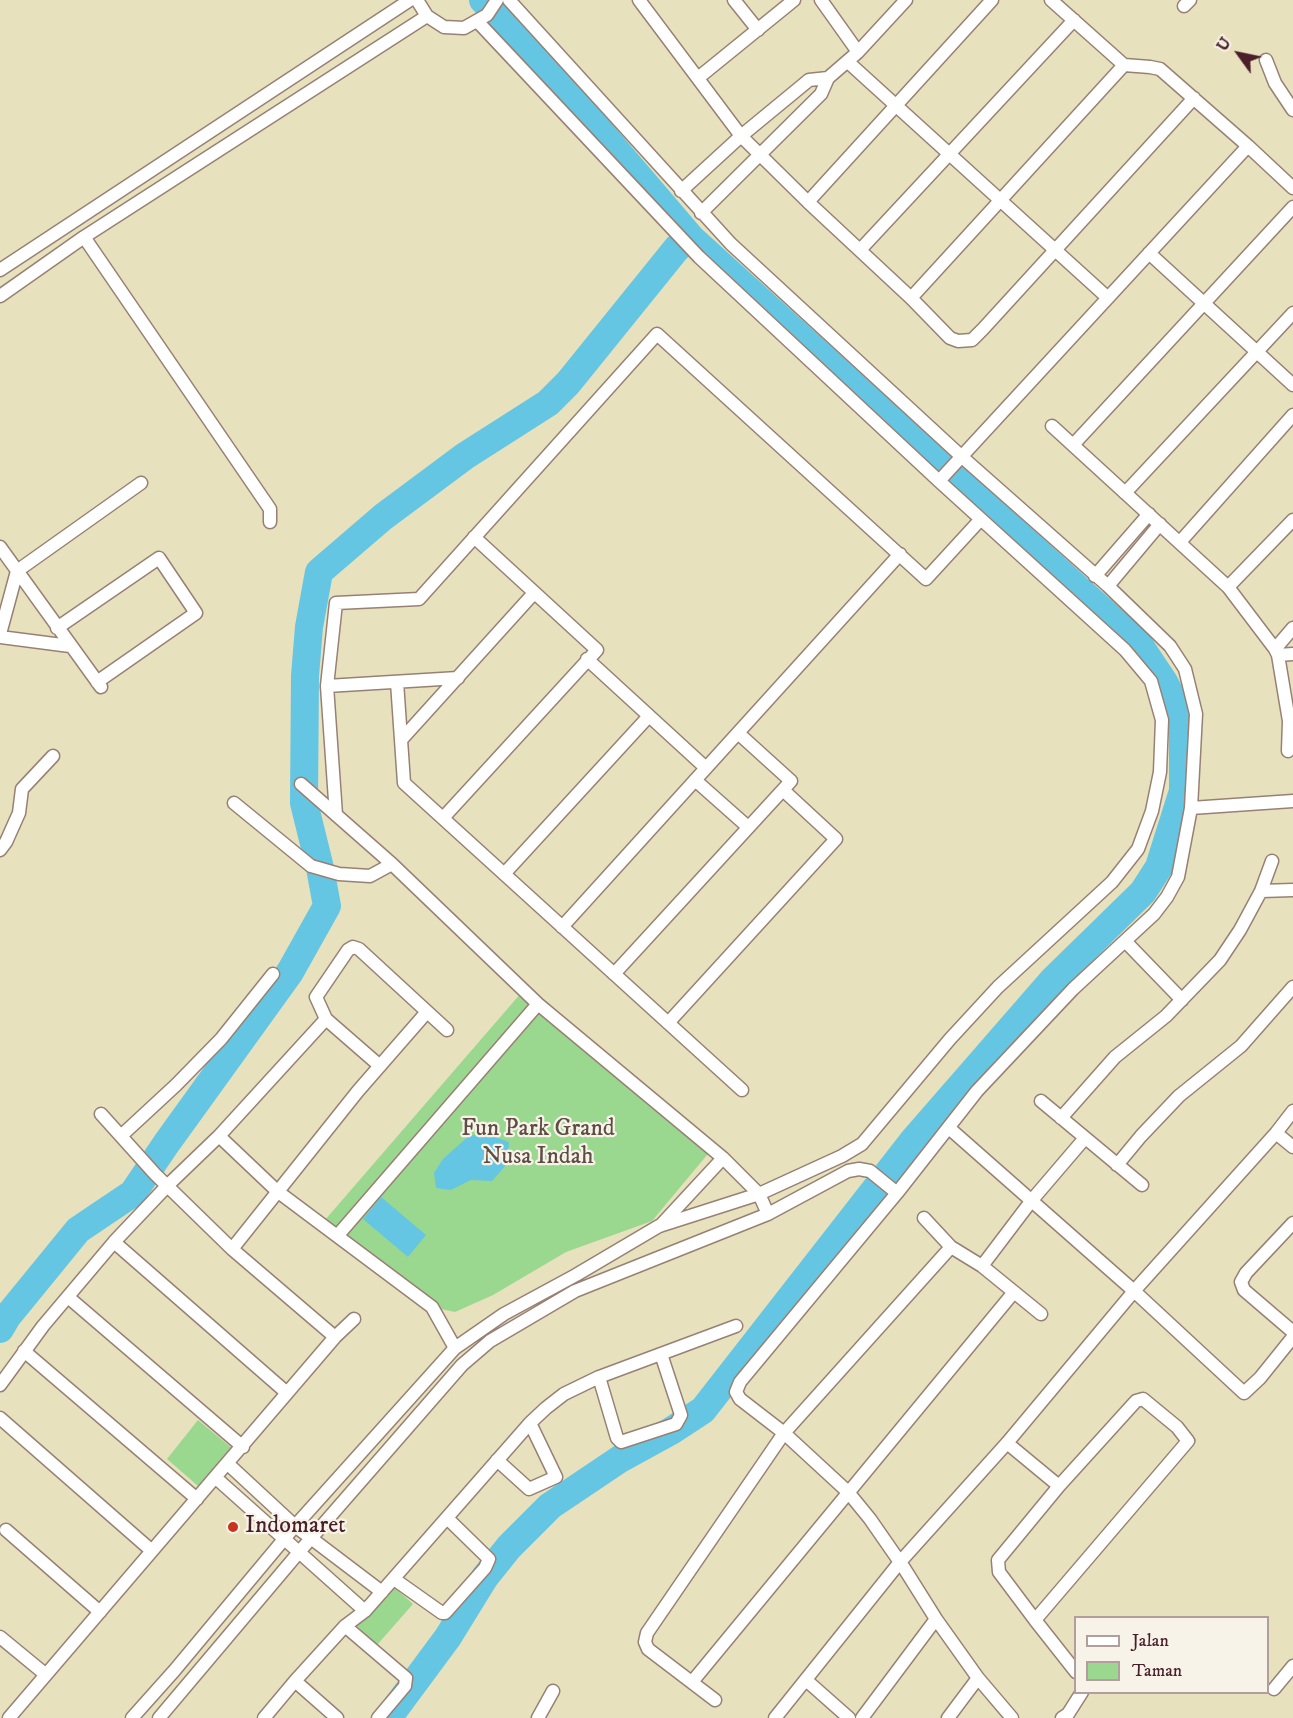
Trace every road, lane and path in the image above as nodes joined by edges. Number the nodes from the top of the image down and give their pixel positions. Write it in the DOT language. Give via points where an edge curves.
graph roads {
  1 [pos="410,0"];
  2 [pos="417,0"];
  3 [pos="497,0"];
  4 [pos="509,0"];
  5 [pos="639,0"];
  6 [pos="734,0"];
  7 [pos="794,0"];
  8 [pos="821,0"];
  9 [pos="906,0"];
  10 [pos="992,0"];
  11 [pos="1051,0"];
  12 [pos="427,16"];
  13 [pos="482,19"];
  14 [pos="1074,20"];
  15 [pos="758,30"];
  16 [pos="858,52"];
  17 [pos="1266,60"];
  18 [pos="848,62"];
  19 [pos="1124,65"];
  20 [pos="698,78"];
  21 [pos="828,78"];
  22 [pos="1194,98"];
  23 [pos="896,106"];
  24 [pos="241,110"];
  25 [pos="1293,110"];
  26 [pos="254,128"];
  27 [pos="741,136"];
  28 [pos="1248,146"];
  29 [pos="760,153"];
  30 [pos="949,154"];
  31 [pos="1293,188"];
  32 [pos="681,191"];
  33 [pos="1000,200"];
  34 [pos="808,202"];
  35 [pos="1293,207"];
  36 [pos="701,213"];
  37 [pos="84,237"];
  38 [pos="1054,249"];
  39 [pos="860,250"];
  40 [pos="1149,253"];
  41 [pos="0,270"];
  42 [pos="0,296"];
  43 [pos="911,298"];
  44 [pos="1108,298"];
  45 [pos="1204,303"];
  46 [pos="1293,313"];
  47 [pos="1257,352"];
  48 [pos="1293,384"];
  49 [pos="1293,415"];
  50 [pos="1052,426"];
  51 [pos="1073,445"];
  52 [pos="959,458"];
  53 [pos="941,478"];
  54 [pos="141,483"];
  55 [pos="1125,493"];
  56 [pos="1149,514"];
  57 [pos="981,519"];
  58 [pos="1293,520"];
  59 [pos="270,522"];
  60 [pos="1160,524"];
  61 [pos="474,537"];
  62 [pos="1180,542"];
  63 [pos="0,547"];
  64 [pos="900,554"];
  65 [pos="17,571"];
  66 [pos="1095,576"];
  67 [pos="1108,586"];
  68 [pos="1228,587"];
  69 [pos="534,592"];
  70 [pos="57,628"];
  71 [pos="1293,628"];
  72 [pos="0,635"];
  73 [pos="70,646"];
  74 [pos="1277,652"];
  75 [pos="1293,654"];
  76 [pos="588,659"];
  77 [pos="458,678"];
  78 [pos="397,682"];
  79 [pos="327,686"];
  80 [pos="649,716"];
  81 [pos="1291,721"];
  82 [pos="738,733"];
  83 [pos="401,740"];
  84 [pos="1288,751"];
  85 [pos="52,756"];
  86 [pos="706,768"];
  87 [pos="695,780"];
  88 [pos="301,784"];
  89 [pos="783,790"];
  90 [pos="1293,801"];
  91 [pos="234,803"];
  92 [pos="1191,808"];
  93 [pos="336,815"];
  94 [pos="443,818"];
  95 [pos="748,827"];
  96 [pos="0,850"];
  97 [pos="1272,861"];
  98 [pos="392,864"];
  99 [pos="504,874"];
  100 [pos="1293,890"];
  101 [pos="1262,891"];
  102 [pos="562,927"];
  103 [pos="1125,941"];
  104 [pos="273,974"];
  105 [pos="614,974"];
  106 [pos="1293,987"];
  107 [pos="1182,1000"];
  108 [pos="538,1004"];
  109 [pos="426,1012"];
  110 [pos="326,1019"];
  111 [pos="668,1023"];
  112 [pos="447,1030"];
  113 [pos="380,1066"];
  114 [pos="742,1090"];
  115 [pos="1041,1101"];
  116 [pos="1293,1111"];
  117 [pos="101,1114"];
  118 [pos="1061,1118"];
  119 [pos="949,1128"];
  120 [pos="1276,1133"];
  121 [pos="122,1135"];
  122 [pos="219,1136"];
  123 [pos="1085,1138"];
  124 [pos="1293,1147"];
  125 [pos="842,1156"];
  126 [pos="723,1158"];
  127 [pos="1118,1165"];
  128 [pos="848,1171"];
  129 [pos="168,1185"];
  130 [pos="1142,1185"];
  131 [pos="277,1191"];
  132 [pos="894,1191"];
  133 [pos="759,1194"];
  134 [pos="1032,1200"];
  135 [pos="768,1214"];
  136 [pos="924,1218"];
  137 [pos="1293,1223"];
  138 [pos="659,1226"];
  139 [pos="338,1235"];
  140 [pos="114,1242"];
  141 [pos="951,1246"];
  142 [pos="232,1249"];
  143 [pos="982,1266"];
  144 [pos="1134,1291"];
  145 [pos="1014,1292"];
  146 [pos="68,1297"];
  147 [pos="1041,1314"];
  148 [pos="354,1319"];
  149 [pos="736,1326"];
  150 [pos="1293,1332"];
  151 [pos="335,1337"];
  152 [pos="1293,1337"];
  153 [pos="455,1348"];
  154 [pos="24,1350"];
  155 [pos="661,1354"];
  156 [pos="600,1377"];
  157 [pos="0,1385"];
  158 [pos="287,1393"];
  159 [pos="0,1418"];
  160 [pos="530,1423"];
  161 [pos="784,1433"];
  162 [pos="1007,1443"];
  163 [pos="243,1447"];
  164 [pos="497,1460"];
  165 [pos="228,1464"];
  166 [pos="216,1478"];
  167 [pos="1059,1486"];
  168 [pos="848,1492"];
  169 [pos="197,1499"];
  170 [pos="447,1518"];
  171 [pos="295,1526"];
  172 [pos="2,1531"];
  173 [pos="313,1538"];
  174 [pos="285,1539"];
  175 [pos="152,1551"];
  176 [pos="300,1551"];
  177 [pos="900,1562"];
  178 [pos="394,1579"];
  179 [pos="382,1592"];
  180 [pos="366,1611"];
  181 [pos="100,1612"];
  182 [pos="936,1619"];
  183 [pos="1035,1620"];
  184 [pos="345,1626"];
  185 [pos="0,1637"];
  186 [pos="1293,1666"];
  187 [pos="1074,1669"];
  188 [pos="174,1671"];
  189 [pos="45,1674"];
  190 [pos="978,1678"];
  191 [pos="806,1680"];
  192 [pos="295,1681"];
  193 [pos="692,1682"];
  194 [pos="189,1684"];
  195 [pos="1274,1689"];
  196 [pos="553,1691"];
  197 [pos="1081,1694"];
  198 [pos="715,1700"];
  199 [pos="1068,1717"];
  200 [pos="9,1718"];
  201 [pos="132,1718"];
  202 [pos="159,1718"];
  203 [pos="264,1718"];
  204 [pos="337,1718"];
  205 [pos="378,1718"];
  206 [pos="538,1718"];
  207 [pos="775,1718"];
  208 [pos="849,1718"];
  209 [pos="862,1718"];
  210 [pos="948,1718"];
  211 [pos="1012,1718"];
  1 -- 24 [label="street"];
  2 -- 12 [label="street"];
  3 -- 13 [label="street"];
  4 -- 32 [label="street"];
  5 -- 20 [label="street"];
  6 -- 15 [label="street"];
  7 -- 15 [label="street"];
  8 -- 16 [label="street"];
  9 -- 16 [label="street"];
  10 -- 23 [label="street"];
  11 -- 14 [label="street"];
  12 -- 13 [label="street" via="444,27 464,28"];
  12 -- 26 [label="street"];
  13 -- 53 [label="street" via="699,257"];
  14 -- 19 [label="street"];
  14 -- 30 [label="street"];
  15 -- 20 [label="street"];
  16 -- 18 [label="street"];
  17 -- 25 [label="street" via="1275,83"];
  18 -- 21 [label="street"];
  18 -- 23 [label="street"];
  19 -- 22 [label="street" via="1160,69"];
  19 -- 33 [label="street"];
  20 -- 27 [label="street"];
  21 -- 27 [label="street" via="809,80"];
  21 -- 29 [label="street" via="820,94"];
  22 -- 28 [label="street"];
  22 -- 38 [label="street"];
  23 -- 30 [label="street"];
  23 -- 34 [label="street"];
  24 -- 26 [label="street"];
  24 -- 41 [label="street"];
  26 -- 37 [label="street"];
  27 -- 29 [label="street"];
  27 -- 32 [label="street"];
  28 -- 31 [label="street"];
  28 -- 40 [label="street"];
  29 -- 34 [label="street"];
  29 -- 36 [label="street"];
  30 -- 33 [label="street"];
  30 -- 39 [label="street"];
  32 -- 36 [label="street"];
  33 -- 38 [label="street"];
  33 -- 43 [label="street"];
  34 -- 39 [label="street"];
  35 -- 45 [label="street"];
  36 -- 52 [label="street"];
  37 -- 42 [label="street"];
  37 -- 59 [label="street" via="270,509"];
  38 -- 43 [label="street" via="972,340 958,342 950,338"];
  38 -- 44 [label="street"];
  39 -- 43 [label="street"];
  40 -- 44 [label="street"];
  40 -- 45 [label="street"];
  44 -- 52 [label="street"];
  45 -- 47 [label="street"];
  45 -- 51 [label="street"];
  46 -- 47 [label="street"];
  47 -- 48 [label="street"];
  47 -- 55 [label="street"];
  49 -- 62 [label="street"];
  50 -- 51 [label="street"];
  51 -- 55 [label="street"];
  52 -- 53 [label="street"];
  52 -- 66 [label="street"];
  53 -- 57 [label="street"];
  54 -- 65 [label="street"];
  55 -- 56 [label="street"];
  56 -- 60 [label="street"];
  56 -- 66 [label="street"];
  57 -- 64 [label="street" via="926,579"];
  57 -- 125 [label="street" via="1125,650 1151,681 1162,720 1160,772 1152,811 1138,849 1112,882 998,987 862,1144"];
  58 -- 68 [label="street"];
  60 -- 62 [label="street"];
  60 -- 67 [label="street"];
  61 -- 64 [label="street" via="657,334"];
  61 -- 69 [label="street"];
  61 -- 79 [label="street" via="419,599 336,603"];
  62 -- 68 [label="street"];
  63 -- 65 [label="street"];
  64 -- 82 [label="street"];
  65 -- 70 [label="street"];
  65 -- 72 [label="street"];
  66 -- 67 [label="street"];
  67 -- 92 [label="street" via="1170,646 1185,669 1196,714"];
  68 -- 74 [label="street"];
  69 -- 76 [label="street" via="597,650"];
  69 -- 77 [label="street"];
  70 -- 73 [label="street"];
  70 -- 73 [label="street" via="159,558 196,613 99,685"];
  71 -- 74 [label="street"];
  72 -- 73 [label="street"];
  74 -- 75 [label="street"];
  74 -- 81 [label="street"];
  76 -- 80 [label="street"];
  76 -- 94 [label="street"];
  77 -- 78 [label="street"];
  77 -- 83 [label="street"];
  78 -- 79 [label="street"];
  78 -- 83 [label="street"];
  79 -- 93 [label="street"];
  80 -- 86 [label="street"];
  80 -- 99 [label="street"];
  81 -- 84 [label="street"];
  82 -- 86 [label="street"];
  82 -- 89 [label="street" via="790,782"];
  83 -- 94 [label="street" via="404,783"];
  85 -- 96 [label="street" via="22,789 18,813"];
  86 -- 87 [label="street"];
  87 -- 95 [label="street"];
  87 -- 102 [label="street"];
  88 -- 93 [label="street"];
  89 -- 95 [label="street"];
  89 -- 111 [label="street" via="836,839"];
  90 -- 92 [label="street"];
  91 -- 98 [label="street" via="311,866 339,874 370,876"];
  92 -- 103 [label="street" via="1178,877 1154,914"];
  93 -- 98 [label="street"];
  94 -- 99 [label="street"];
  95 -- 105 [label="street"];
  97 -- 101 [label="street"];
  98 -- 108 [label="street"];
  99 -- 102 [label="street"];
  100 -- 101 [label="street"];
  101 -- 107 [label="street" via="1220,960"];
  102 -- 105 [label="street"];
  103 -- 107 [label="street"];
  103 -- 119 [label="street" via="1073,989 977,1091"];
  104 -- 121 [label="street" via="221,1039"];
  105 -- 111 [label="street"];
  106 -- 127 [label="street" via="1240,1046 1179,1096"];
  107 -- 118 [label="street" via="1115,1057"];
  108 -- 126 [label="street"];
  108 -- 139 [label="street"];
  109 -- 110 [label="street" via="353,947 316,997"];
  109 -- 112 [label="street"];
  109 -- 113 [label="street"];
  110 -- 113 [label="street"];
  110 -- 122 [label="street"];
  111 -- 114 [label="street"];
  113 -- 131 [label="street"];
  115 -- 118 [label="street"];
  116 -- 120 [label="street"];
  117 -- 121 [label="street"];
  118 -- 123 [label="street"];
  119 -- 132 [label="street"];
  119 -- 134 [label="street"];
  120 -- 124 [label="street"];
  120 -- 144 [label="street"];
  121 -- 129 [label="street"];
  122 -- 129 [label="street"];
  122 -- 131 [label="street"];
  123 -- 127 [label="street"];
  123 -- 134 [label="street"];
  125 -- 128 [label="street"];
  125 -- 133 [label="street"];
  126 -- 133 [label="street"];
  126 -- 138 [label="street"];
  127 -- 130 [label="street"];
  128 -- 132 [label="street" via="870,1171"];
  128 -- 135 [label="street"];
  129 -- 140 [label="street"];
  129 -- 142 [label="street"];
  131 -- 139 [label="street"];
  131 -- 142 [label="street"];
  132 -- 161 [label="street" via="740,1382 736,1392 740,1399"];
  133 -- 135 [label="street"];
  133 -- 138 [label="street"];
  134 -- 143 [label="street"];
  134 -- 144 [label="street"];
  135 -- 173 [label="street" via="575,1291 490,1341 462,1365"];
  136 -- 141 [label="street"];
  137 -- 150 [label="street" via="1241,1282 1244,1290"];
  138 -- 153 [label="street" via="504,1314"];
  139 -- 153 [label="street" via="432,1307"];
  140 -- 146 [label="street"];
  140 -- 158 [label="street"];
  141 -- 143 [label="street"];
  141 -- 161 [label="street"];
  142 -- 151 [label="street"];
  143 -- 145 [label="street"];
  144 -- 152 [label="street" via="1244,1393"];
  144 -- 162 [label="street"];
  145 -- 147 [label="street"];
  145 -- 168 [label="street"];
  146 -- 154 [label="street"];
  146 -- 163 [label="street"];
  148 -- 151 [label="street"];
  149 -- 155 [label="street"];
  151 -- 158 [label="street"];
  153 -- 171 [label="street"];
  154 -- 157 [label="street"];
  154 -- 169 [label="street"];
  155 -- 156 [label="street"];
  155 -- 156 [label="street" via="681,1415 676,1424 621,1442"];
  156 -- 160 [label="street" via="564,1394"];
  158 -- 163 [label="street"];
  159 -- 175 [label="street"];
  160 -- 164 [label="street"];
  160 -- 164 [label="street" via="556,1477 529,1489"];
  161 -- 168 [label="street"];
  161 -- 193 [label="street" via="647,1633 648,1649"];
  162 -- 167 [label="street"];
  162 -- 177 [label="street"];
  163 -- 165 [label="street"];
  164 -- 170 [label="street"];
  165 -- 166 [label="street"];
  165 -- 171 [label="street"];
  166 -- 169 [label="street"];
  166 -- 174 [label="street"];
  167 -- 183 [label="street" via="997,1564"];
  167 -- 183 [label="street" via="1136,1401 1146,1401 1188,1441"];
  168 -- 177 [label="street"];
  168 -- 193 [label="street"];
  169 -- 175 [label="street"];
  170 -- 178 [label="street"];
  170 -- 178 [label="street" via="489,1559 485,1568 445,1613"];
  171 -- 173 [label="street"];
  171 -- 174 [label="street"];
  172 -- 181 [label="street"];
  173 -- 176 [label="street"];
  173 -- 179 [label="street"];
  174 -- 176 [label="street"];
  174 -- 188 [label="street"];
  175 -- 181 [label="street"];
  176 -- 180 [label="street"];
  176 -- 194 [label="street"];
  177 -- 182 [label="street"];
  177 -- 191 [label="street"];
  178 -- 179 [label="street"];
  179 -- 180 [label="street"];
  180 -- 184 [label="street"];
  181 -- 189 [label="street"];
  182 -- 190 [label="street"];
  182 -- 209 [label="street"];
  183 -- 187 [label="street"];
  184 -- 192 [label="street"];
  184 -- 205 [label="street" via="406,1678 405,1686"];
  185 -- 189 [label="street"];
  186 -- 195 [label="street"];
  188 -- 194 [label="street"];
  188 -- 201 [label="street"];
  189 -- 200 [label="street"];
  190 -- 210 [label="street"];
  190 -- 211 [label="street"];
  191 -- 207 [label="street"];
  191 -- 208 [label="street"];
  192 -- 203 [label="street"];
  192 -- 204 [label="street"];
  193 -- 198 [label="street"];
  194 -- 202 [label="street"];
  196 -- 206 [label="street"];
  197 -- 199 [label="street"];
}
